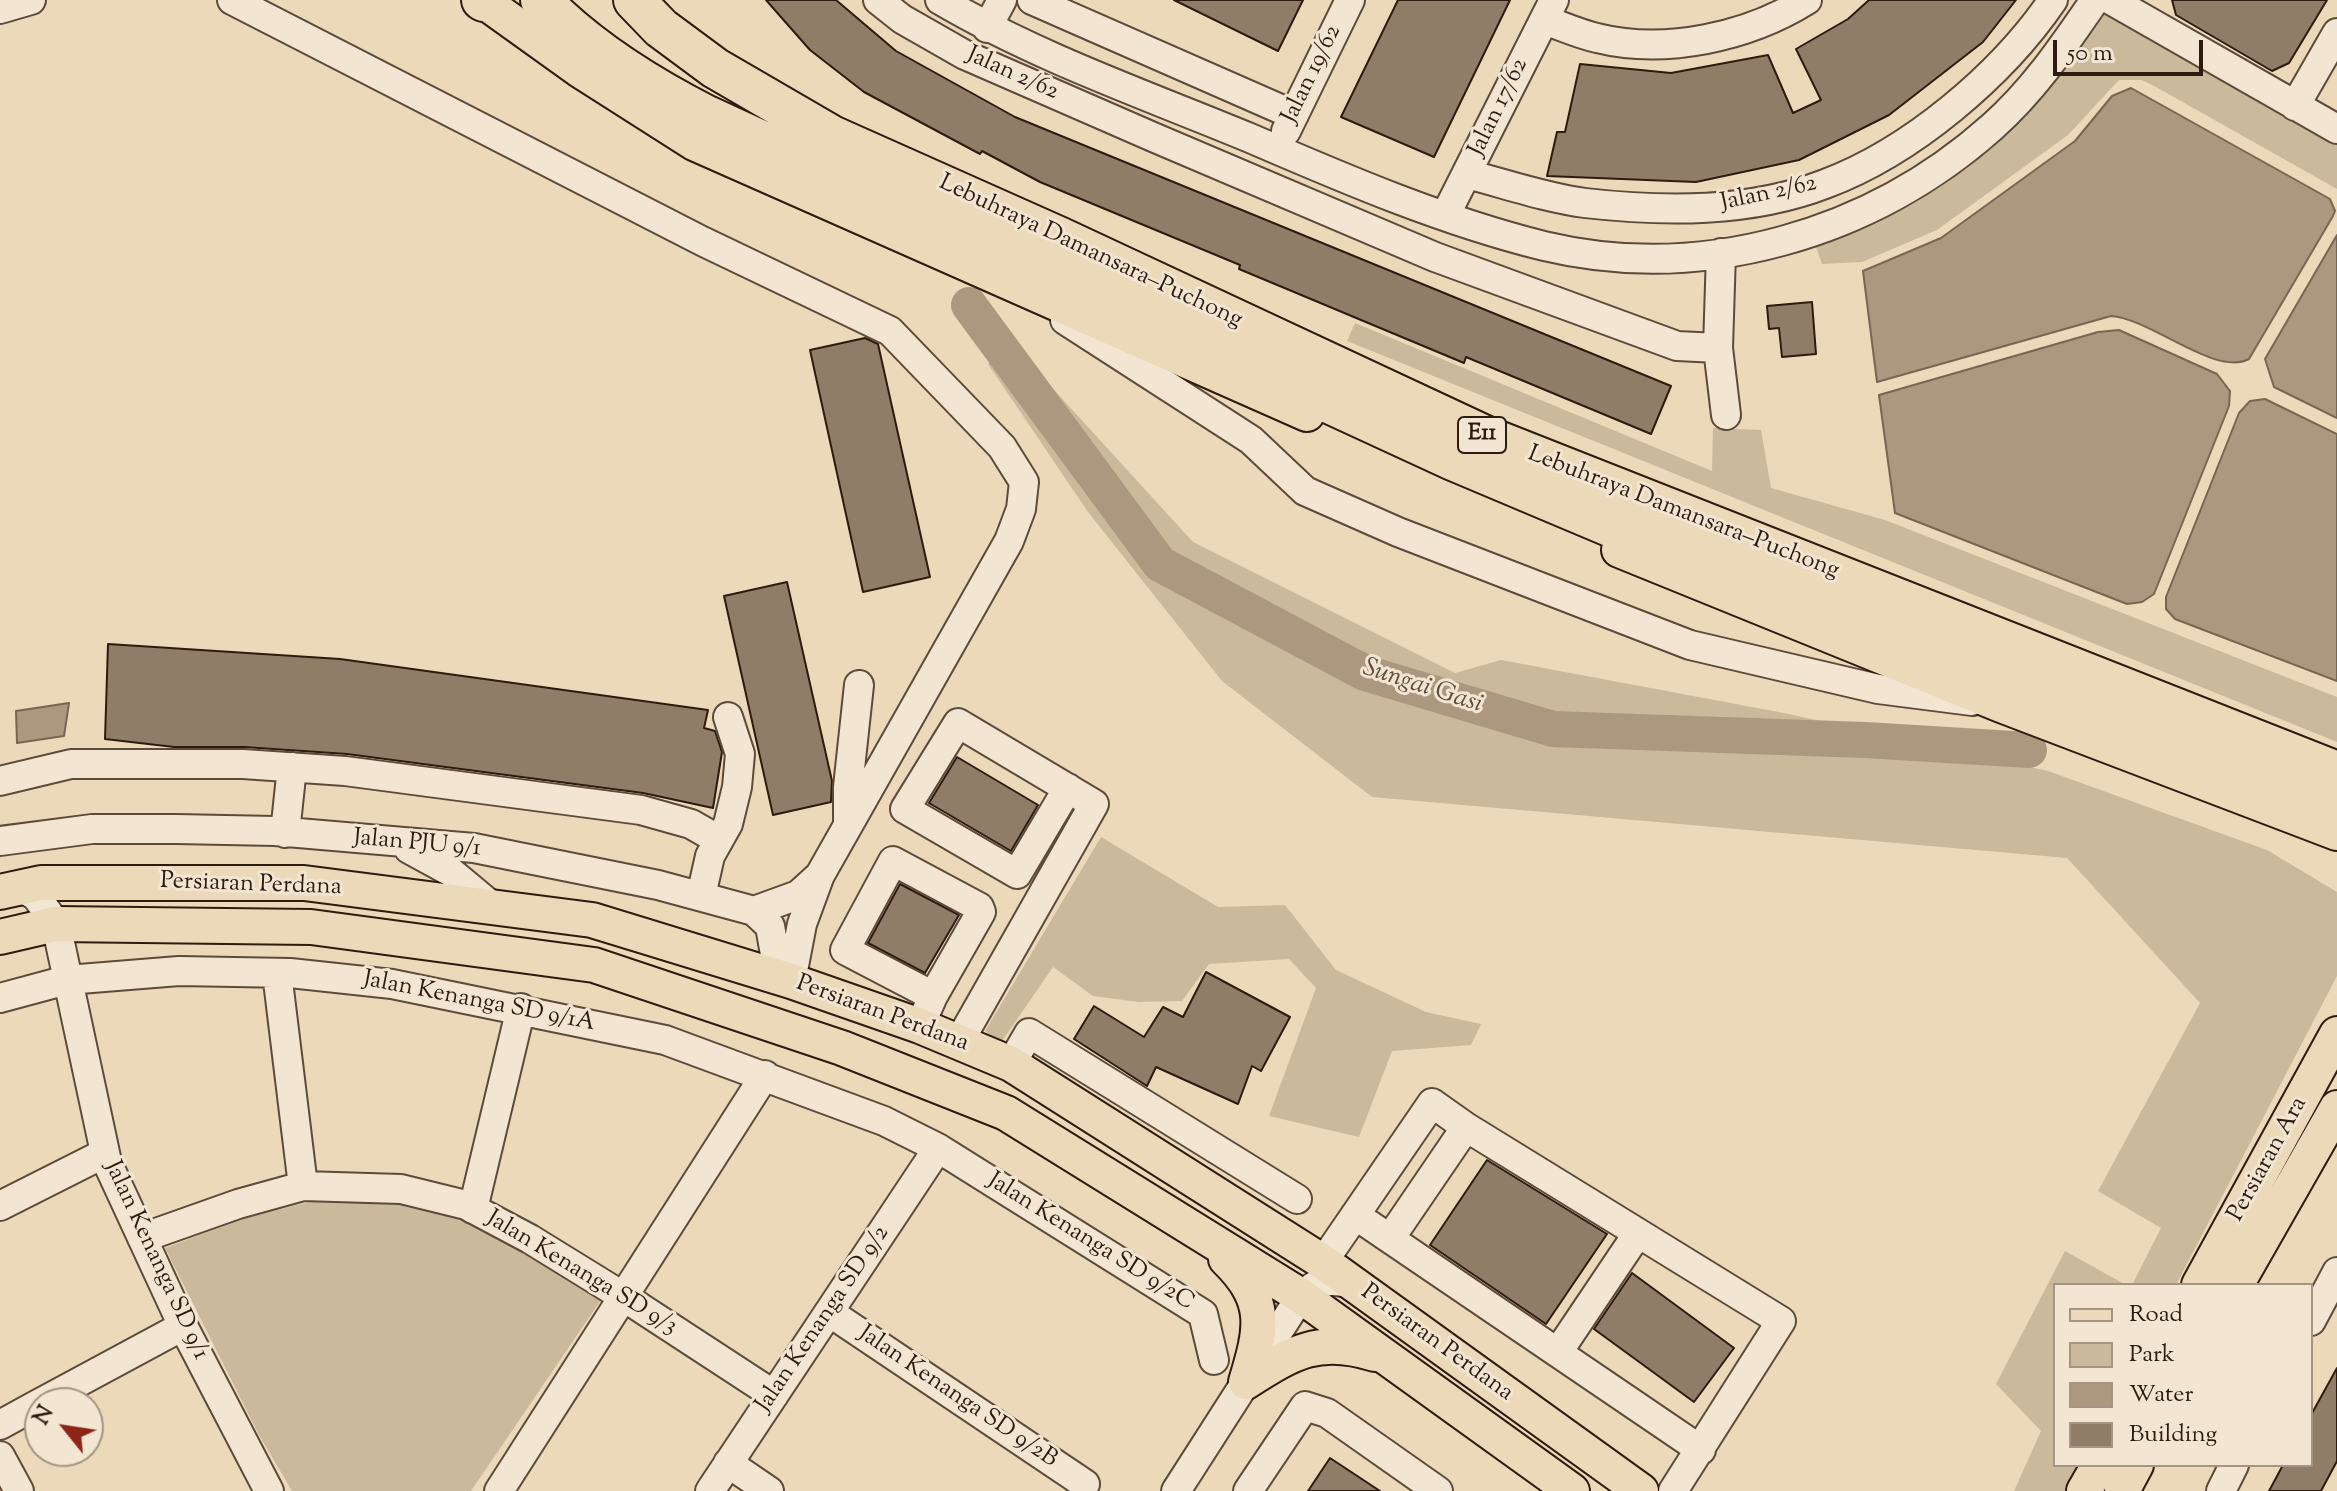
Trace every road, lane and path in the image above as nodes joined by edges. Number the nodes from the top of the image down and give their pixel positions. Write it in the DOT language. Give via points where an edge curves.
graph roads {
  1 [pos="31,0"];
  2 [pos="232,0"];
  3 [pos="483,0"];
  4 [pos="541,0"];
  5 [pos="611,0"];
  6 [pos="878,0"];
  7 [pos="940,0"];
  8 [pos="1002,0"];
  9 [pos="1032,0"];
  10 [pos="1350,0"];
  11 [pos="1807,0"];
  12 [pos="2053,0"];
  13 [pos="2095,0"];
  14 [pos="2111,0"];
  15 [pos="0,9"];
  16 [pos="1549,10"];
  17 [pos="2148,10"];
  18 [pos="648,14"];
  19 [pos="987,28"];
  20 [pos="2337,33"];
  21 [pos="1169,104"];
  22 [pos="2295,106"];
  23 [pos="1294,115"];
  24 [pos="2337,129"];
  25 [pos="1153,137"];
  26 [pos="1277,150"];
  27 [pos="1467,174"];
  28 [pos="1826,184"];
  29 [pos="1445,216"];
  30 [pos="1839,224"];
  31 [pos="1721,253"];
  32 [pos="992,273"];
  33 [pos="1718,348"];
  34 [pos="1726,415"];
  35 [pos="863,686"];
  36 [pos="2001,705"];
  37 [pos="728,717"];
  38 [pos="292,767"];
  39 [pos="2337,772"];
  40 [pos="0,781"];
  41 [pos="1068,788"];
  42 [pos="2337,805"];
  43 [pos="855,813"];
  44 [pos="285,833"];
  45 [pos="2337,833"];
  46 [pos="719,840"];
  47 [pos="0,841"];
  48 [pos="385,842"];
  49 [pos="820,875"];
  50 [pos="85,883"];
  51 [pos="10,890"];
  52 [pos="701,896"];
  53 [pos="493,907"];
  54 [pos="754,911"];
  55 [pos="56,924"];
  56 [pos="0,937"];
  57 [pos="277,973"];
  58 [pos="785,979"];
  59 [pos="67,980"];
  60 [pos="0,998"];
  61 [pos="521,1008"];
  62 [pos="927,1011"];
  63 [pos="2337,1034"];
  64 [pos="959,1042"];
  65 [pos="1011,1064"];
  66 [pos="765,1075"];
  67 [pos="2337,1108"];
  68 [pos="1466,1127"];
  69 [pos="938,1148"];
  70 [pos="105,1153"];
  71 [pos="303,1186"];
  72 [pos="1297,1199"];
  73 [pos="0,1206"];
  74 [pos="473,1209"];
  75 [pos="1355,1215"];
  76 [pos="2254,1219"];
  77 [pos="1197,1230"];
  78 [pos="1638,1233"];
  79 [pos="1278,1234"];
  80 [pos="1391,1237"];
  81 [pos="142,1238"];
  82 [pos="1323,1262"];
  83 [pos="2337,1272"];
  84 [pos="2201,1283"];
  85 [pos="2237,1283"];
  86 [pos="1353,1284"];
  87 [pos="1301,1296"];
  88 [pos="624,1297"];
  89 [pos="829,1312"];
  90 [pos="2322,1317"];
  91 [pos="183,1326"];
  92 [pos="1558,1352"];
  93 [pos="1392,1359"];
  94 [pos="1214,1360"];
  95 [pos="1246,1382"];
  96 [pos="70,1387"];
  97 [pos="774,1395"];
  98 [pos="24,1412"];
  99 [pos="0,1425"];
  100 [pos="1701,1450"];
  101 [pos="0,1456"];
  102 [pos="728,1463"];
  103 [pos="2098,1467"];
  104 [pos="2233,1467"];
  105 [pos="1085,1484"];
  106 [pos="267,1490"];
  107 [pos="19,1491"];
  108 [pos="499,1491"];
  109 [pos="710,1491"];
  110 [pos="769,1491"];
  111 [pos="1176,1491"];
  112 [pos="1248,1491"];
  113 [pos="1438,1491"];
  114 [pos="1572,1491"];
  115 [pos="1641,1491"];
  116 [pos="1673,1491"];
  117 [pos="2084,1491"];
  118 [pos="2221,1491"];
  1 -- 15 [label="street"];
  2 -- 43 [label="street" via="702,241 890,331 1002,447 1024,482 1009,541"];
  3 -- 32 [label="main road" via="694,143"];
  4 -- 42 [label="highway, E11" via="606,55 669,97 1453,460 1631,535"];
  5 -- 18 [label="highway, Lebuhraya Damansara–Puchong" via="618,7"];
  6 -- 25 [label="street, Jalan 2/62" via="965,55"];
  7 -- 19 [label="street, Jalan 2/62"];
  8 -- 19 [label="street"];
  9 -- 23 [label="street"];
  10 -- 23 [label="street, Jalan 19/62"];
  11 -- 16 [label="street" via="1778,18 1723,35 1648,45 1597,38"];
  12 -- 28 [label="street, Jalan 2/62" via="2037,24 1968,94 1920,131"];
  13 -- 30 [label="street, Jalan 2/62" via="2046,71 1994,125 1908,190"];
  14 -- 17 [label="street"];
  16 -- 27 [label="street, Jalan 17/62"];
  17 -- 22 [label="street"];
  18 -- 39 [label="highway, Lebuhraya Damansara–Puchong / E11" via="759,96 832,136 1485,436"];
  19 -- 21 [label="street, Jalan 2/62"];
  20 -- 22 [label="street"];
  21 -- 25 [label="street"];
  21 -- 26 [label="street, Jalan 2/62"];
  22 -- 24 [label="street"];
  23 -- 26 [label="street, Jalan 19/62"];
  25 -- 33 [label="street, Jalan 2/62" via="1435,257 1677,346"];
  26 -- 29 [label="street, Jalan 2/62"];
  27 -- 28 [label="street, Jalan 2/62" via="1584,202 1696,209 1768,200"];
  27 -- 29 [label="street, Jalan 17/62"];
  28 -- 30 [label="street"];
  29 -- 31 [label="street, Jalan 2/62" via="1546,246 1642,259"];
  30 -- 31 [label="street, Jalan 2/62" via="1770,246"];
  31 -- 33 [label="street, Jalan 2/62"];
  32 -- 36 [label="main road" via="1484,494"];
  32 -- 36 [label="street" via="1251,440 1305,491 1398,532 1690,645 1878,689"];
  33 -- 34 [label="street, Jalan 2/62"];
  35 -- 43 [label="street"];
  36 -- 45 [label="main road"];
  37 -- 46 [label="street" via="740,754 728,824"];
  38 -- 40 [label="street" via="71,764"];
  38 -- 44 [label="street"];
  38 -- 46 [label="street" via="641,810 691,824"];
  41 -- 41 [label="street" via="958,723 905,809 1017,874"];
  41 -- 64 [label="street" via="1094,804"];
  43 -- 49 [label="street"];
  44 -- 47 [label="street, Jalan PJU 9/1" via="92,829"];
  44 -- 48 [label="street, Jalan PJU 9/1"];
  46 -- 52 [label="street"];
  48 -- 52 [label="street, Jalan PJU 9/1" via="474,848"];
  48 -- 53 [label="street" via="421,853"];
  49 -- 54 [label="street" via="798,895"];
  49 -- 58 [label="street"];
  50 -- 51 [label="main road, Persiaran Perdana" via="41,883"];
  50 -- 53 [label="main road, Persiaran Perdana" via="304,883"];
  50 -- 55 [label="street" via="71,894"];
  51 -- 55 [label="street, Jalan Kenanga SD 9/1" via="36,896"];
  52 -- 54 [label="street, Jalan PJU 9/1"];
  53 -- 58 [label="main road, Persiaran Perdana" via="592,920"];
  54 -- 58 [label="street" via="770,926"];
  55 -- 56 [label="main road, Persiaran Perdana"];
  55 -- 59 [label="street, Jalan Kenanga SD 9/1"];
  55 -- 77 [label="main road, Persiaran Perdana" via="311,927 594,965 842,1048 1006,1113"];
  57 -- 59 [label="street, Jalan Kenanga SD 9/1A" via="179,971"];
  57 -- 61 [label="street, Jalan Kenanga SD 9/1A" via="392,984"];
  57 -- 71 [label="street"];
  58 -- 62 [label="main road, Persiaran Perdana"];
  59 -- 60 [label="street, Jalan Kenanga SD 9/1A"];
  59 -- 70 [label="street, Jalan Kenanga SD 9/1"];
  61 -- 66 [label="street, Jalan Kenanga SD 9/1A" via="665,1040"];
  61 -- 74 [label="street"];
  62 -- 62 [label="street" via="981,909 893,861 845,950"];
  62 -- 64 [label="main road, Persiaran Perdana"];
  63 -- 76 [label="main road, Persiaran Ara"];
  64 -- 65 [label="main road, Persiaran Perdana"];
  65 -- 72 [label="street" via="1029,1033"];
  65 -- 79 [label="main road, Persiaran Perdana"];
  66 -- 69 [label="street, Jalan Kenanga SD 9/1A"];
  66 -- 88 [label="street"];
  67 -- 76 [label="main road, Persiaran Ara"];
  68 -- 75 [label="street" via="1432,1103"];
  68 -- 78 [label="street"];
  68 -- 80 [label="street"];
  69 -- 89 [label="street, Jalan Kenanga SD 9/2"];
  69 -- 94 [label="street, Jalan Kenanga SD 9/2C" via="1203,1314"];
  70 -- 73 [label="street"];
  70 -- 81 [label="street, Jalan Kenanga SD 9/1"];
  71 -- 74 [label="street, Jalan Kenanga SD 9/3" via="401,1189"];
  71 -- 81 [label="street, Jalan Kenanga SD 9/3"];
  74 -- 88 [label="street, Jalan Kenanga SD 9/3"];
  75 -- 80 [label="street"];
  75 -- 82 [label="street"];
  76 -- 84 [label="main road, Persiaran Ara"];
  76 -- 85 [label="main road, Persiaran Ara"];
  77 -- 87 [label="main road, Persiaran Perdana"];
  77 -- 95 [label="main road" via="1254,1292 1257,1345"];
  78 -- 92 [label="street"];
  78 -- 100 [label="street" via="1781,1321"];
  79 -- 82 [label="main road, Persiaran Perdana"];
  79 -- 87 [label="street" via="1300,1258"];
  80 -- 92 [label="street"];
  81 -- 91 [label="street, Jalan Kenanga SD 9/1"];
  82 -- 86 [label="main road, Persiaran Perdana"];
  83 -- 90 [label="street"];
  86 -- 87 [label="street" via="1331,1278"];
  86 -- 115 [label="main road, Persiaran Perdana"];
  87 -- 93 [label="main road, Persiaran Perdana"];
  87 -- 95 [label="street"];
  88 -- 97 [label="street, Jalan Kenanga SD 9/3"];
  88 -- 108 [label="street"];
  89 -- 97 [label="street, Jalan Kenanga SD 9/2"];
  89 -- 105 [label="street, Jalan Kenanga SD 9/2B"];
  91 -- 96 [label="street"];
  91 -- 106 [label="street, Jalan Kenanga SD 9/1"];
  92 -- 100 [label="street"];
  93 -- 95 [label="main road" via="1335,1344 1307,1348"];
  93 -- 114 [label="main road, Persiaran Perdana"];
  95 -- 111 [label="street"];
  97 -- 102 [label="street, Jalan Kenanga SD 9/2"];
  98 -- 99 [label="street"];
  100 -- 116 [label="street"];
  101 -- 107 [label="street"];
  102 -- 109 [label="street, Jalan Kenanga SD 9/2"];
  102 -- 110 [label="street"];
  103 -- 117 [label="main road"];
  104 -- 118 [label="street"];
  112 -- 113 [label="street" via="1305,1406 1327,1413"];
}
